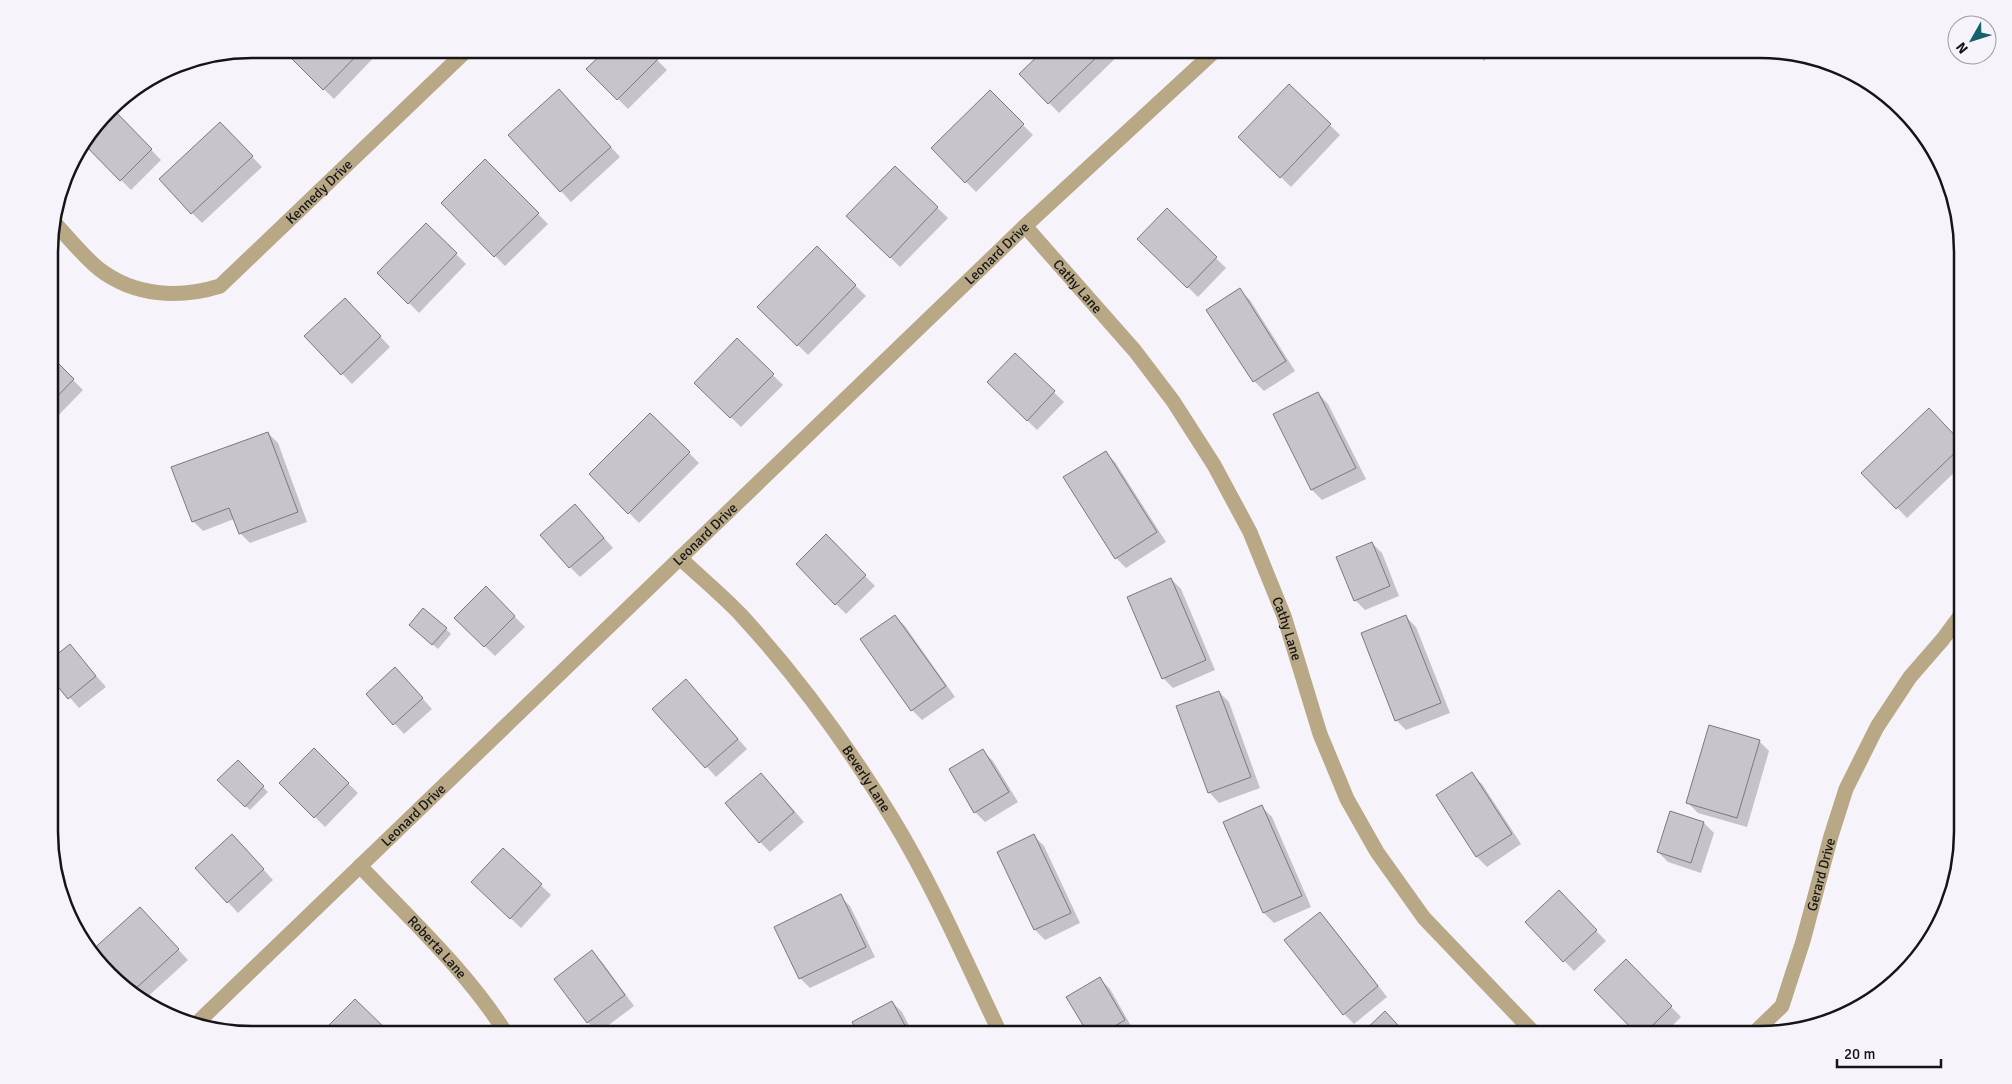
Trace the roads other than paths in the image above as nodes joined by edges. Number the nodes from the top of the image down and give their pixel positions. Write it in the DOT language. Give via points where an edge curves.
graph roads {
  1 [pos="459,58"];
  2 [pos="1207,58"];
  3 [pos="1025,226"];
  4 [pos="59,227"];
  5 [pos="680,558"];
  6 [pos="1954,624"];
  7 [pos="360,866"];
  8 [pos="200,1020"];
  9 [pos="501,1026"];
  10 [pos="997,1026"];
  11 [pos="1527,1026"];
  12 [pos="1761,1026"];
  1 -- 4 [label="street, Kennedy Drive" via="220,286 179,294 150,292 127,285 99,268"];
  2 -- 3 [label="street, Leonard Drive"];
  3 -- 5 [label="street, Leonard Drive"];
  3 -- 11 [label="street, Cathy Lane" via="1135,351 1173,401 1214,465 1250,532 1284,616 1320,734 1347,799 1377,852 1424,918"];
  5 -- 7 [label="street, Leonard Drive"];
  5 -- 10 [label="street, Beverly Lane" via="740,614 845,745 930,887"];
  6 -- 12 [label="street, Gerard Drive" via="1910,677 1888,710 1846,789 1782,1006"];
  7 -- 8 [label="street, Leonard Drive"];
  7 -- 9 [label="street, Roberta Lane" via="457,968"];
}
